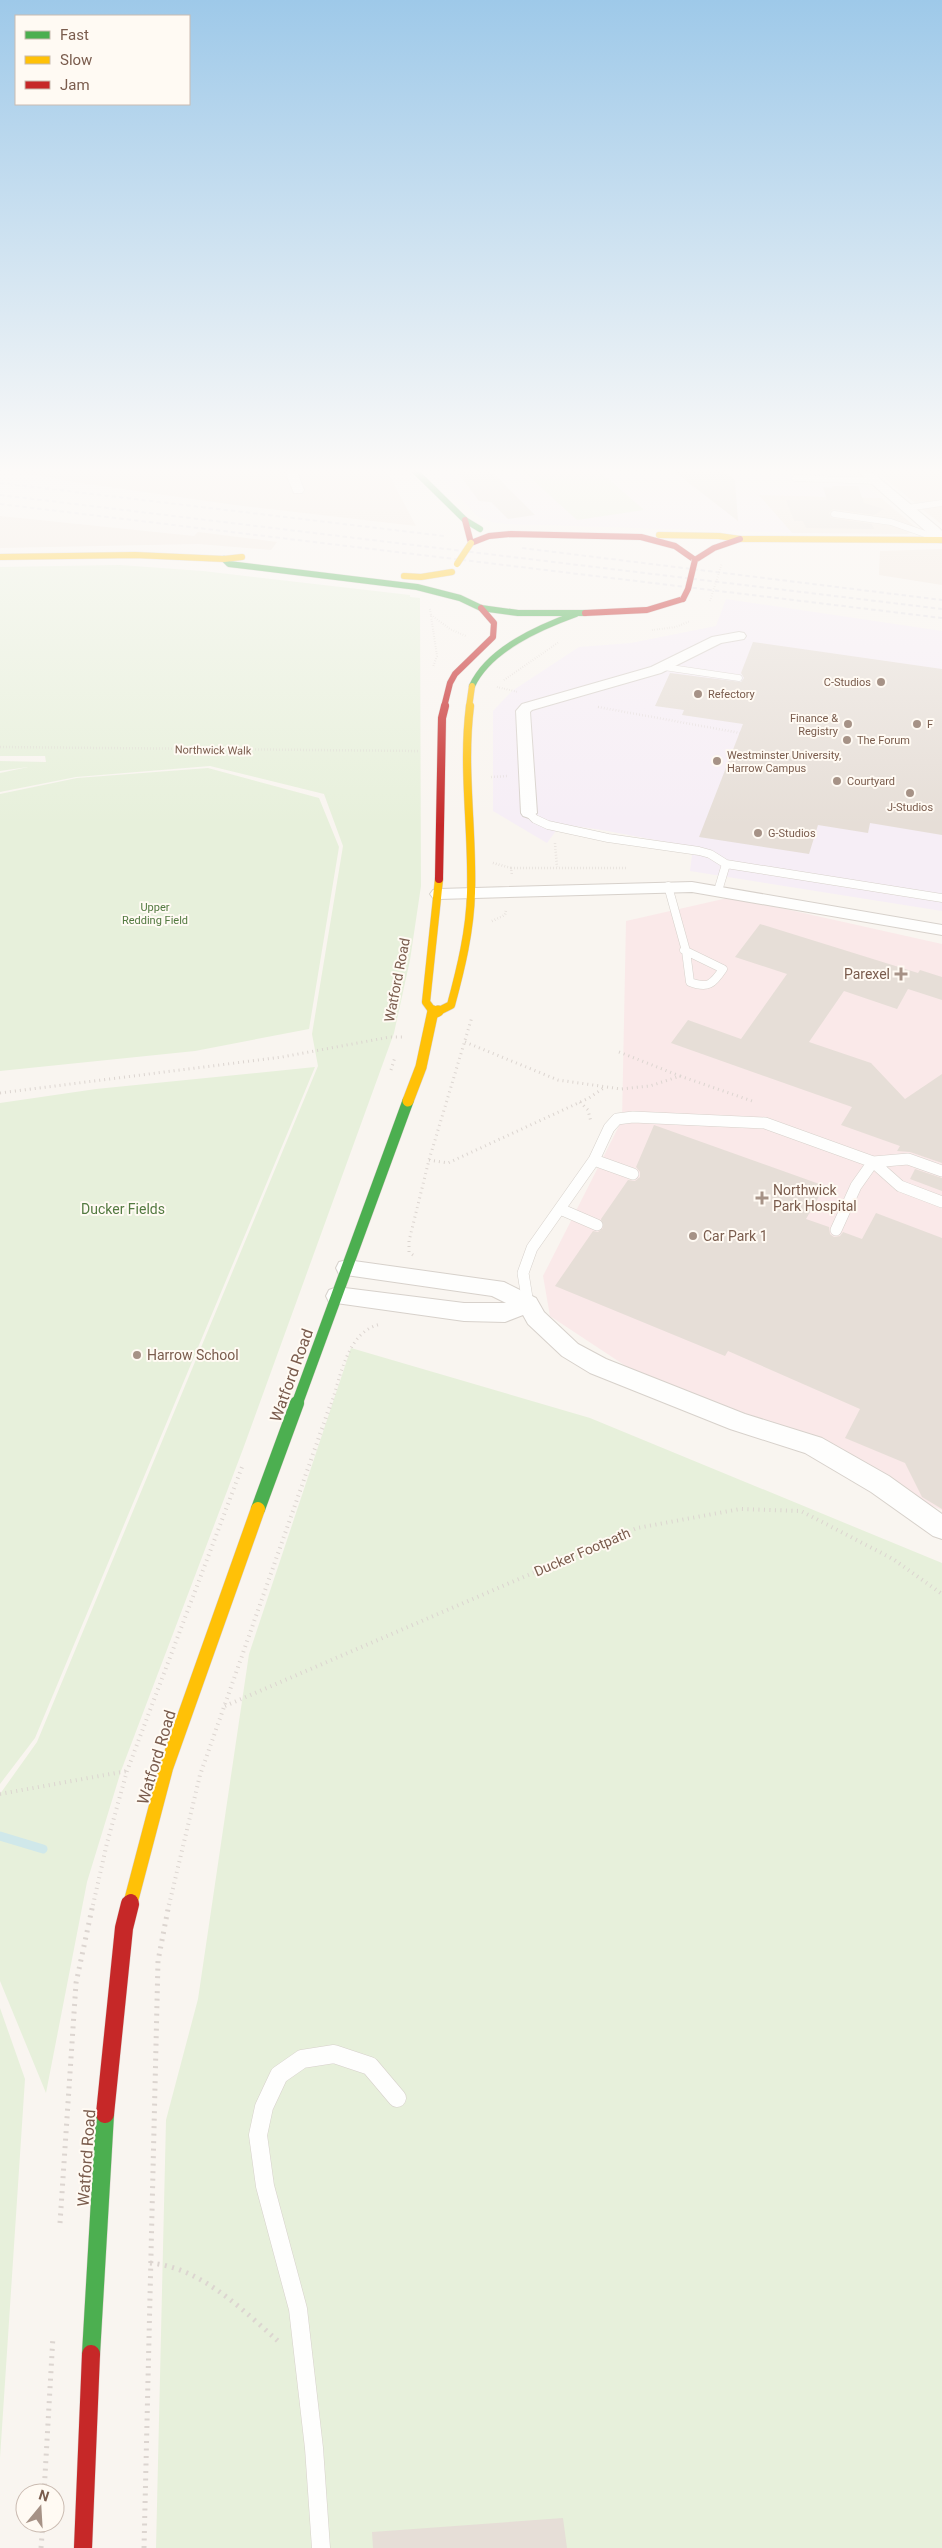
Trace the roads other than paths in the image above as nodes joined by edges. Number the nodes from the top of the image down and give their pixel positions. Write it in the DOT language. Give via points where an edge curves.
graph roads {
  1 [pos="416,588"];
  2 [pos="454,588"];
  3 [pos="686,588"];
  4 [pos="460,598"];
  5 [pos="481,608"];
  6 [pos="576,614"];
  7 [pos="739,636"];
  8 [pos="664,667"];
  9 [pos="739,678"];
  10 [pos="529,813"];
  11 [pos="726,864"];
  12 [pos="668,886"];
  13 [pos="718,891"];
  14 [pos="472,893"];
  15 [pos="439,894"];
  16 [pos="942,898"];
  17 [pos="942,930"];
  18 [pos="684,950"];
  19 [pos="434,1013"];
  20 [pos="594,1160"];
  21 [pos="873,1162"];
  22 [pos="942,1171"];
  23 [pos="632,1174"];
  24 [pos="942,1202"];
  25 [pos="560,1209"];
  26 [pos="597,1225"];
  27 [pos="836,1230"];
  28 [pos="347,1268"];
  29 [pos="337,1296"];
  30 [pos="528,1304"];
  31 [pos="942,1528"];
  32 [pos="397,2098"];
  33 [pos="83,2548"];
  34 [pos="321,2548"];
  1 -- 4 [label="main road"];
  2 -- 4 [label="main road"];
  3 -- 6 [label="main road, bridge" via="683,598 665,607"];
  4 -- 5 [label="main road"];
  5 -- 6 [label="main road" via="518,613"];
  5 -- 15 [label="main road, Watford Road" via="494,623 493,636 452,678 442,718"];
  6 -- 14 [label="main road" via="538,627 517,639 493,659 473,683 467,718"];
  7 -- 8 [label="street" via="717,640"];
  8 -- 9 [label="lane"];
  8 -- 10 [label="street" via="535,703 523,711"];
  10 -- 11 [label="lane" via="548,826 699,851"];
  11 -- 13 [label="lane"];
  11 -- 16 [label="lane"];
  12 -- 13 [label="street"];
  12 -- 14 [label="street"];
  12 -- 18 [label="lane" via="682,927"];
  13 -- 17 [label="street"];
  14 -- 15 [label="street"];
  14 -- 19 [label="main road" via="465,958 451,1005"];
  15 -- 19 [label="main road, Watford Road" via="426,1002"];
  18 -- 18 [label="lane" via="723,970 712,985 705,988 690,982"];
  19 -- 28 [label="main road, Watford Road" via="429,1038"];
  20 -- 21 [label="lane" via="609,1128 617,1119 632,1117 765,1124"];
  20 -- 23 [label="lane"];
  20 -- 25 [label="lane"];
  21 -- 22 [label="lane" via="908,1159"];
  21 -- 24 [label="lane" via="900,1186"];
  21 -- 27 [label="lane" via="856,1186"];
  25 -- 26 [label="lane"];
  25 -- 30 [label="lane" via="532,1248 523,1273"];
  28 -- 29 [label="main road, Watford Road"];
  28 -- 30 [label="street" via="496,1288"];
  29 -- 30 [label="street" via="464,1312 506,1313"];
  29 -- 33 [label="main road, Watford Road" via="166,1768 124,1928 107,2089 95,2256"];
  30 -- 31 [label="street" via="536,1318 570,1350 598,1366 739,1422 813,1446 880,1484"];
  32 -- 34 [label="lane" via="370,2066 334,2054 302,2059 279,2076 264,2107 258,2135 265,2186 298,2309 314,2448"];
}
